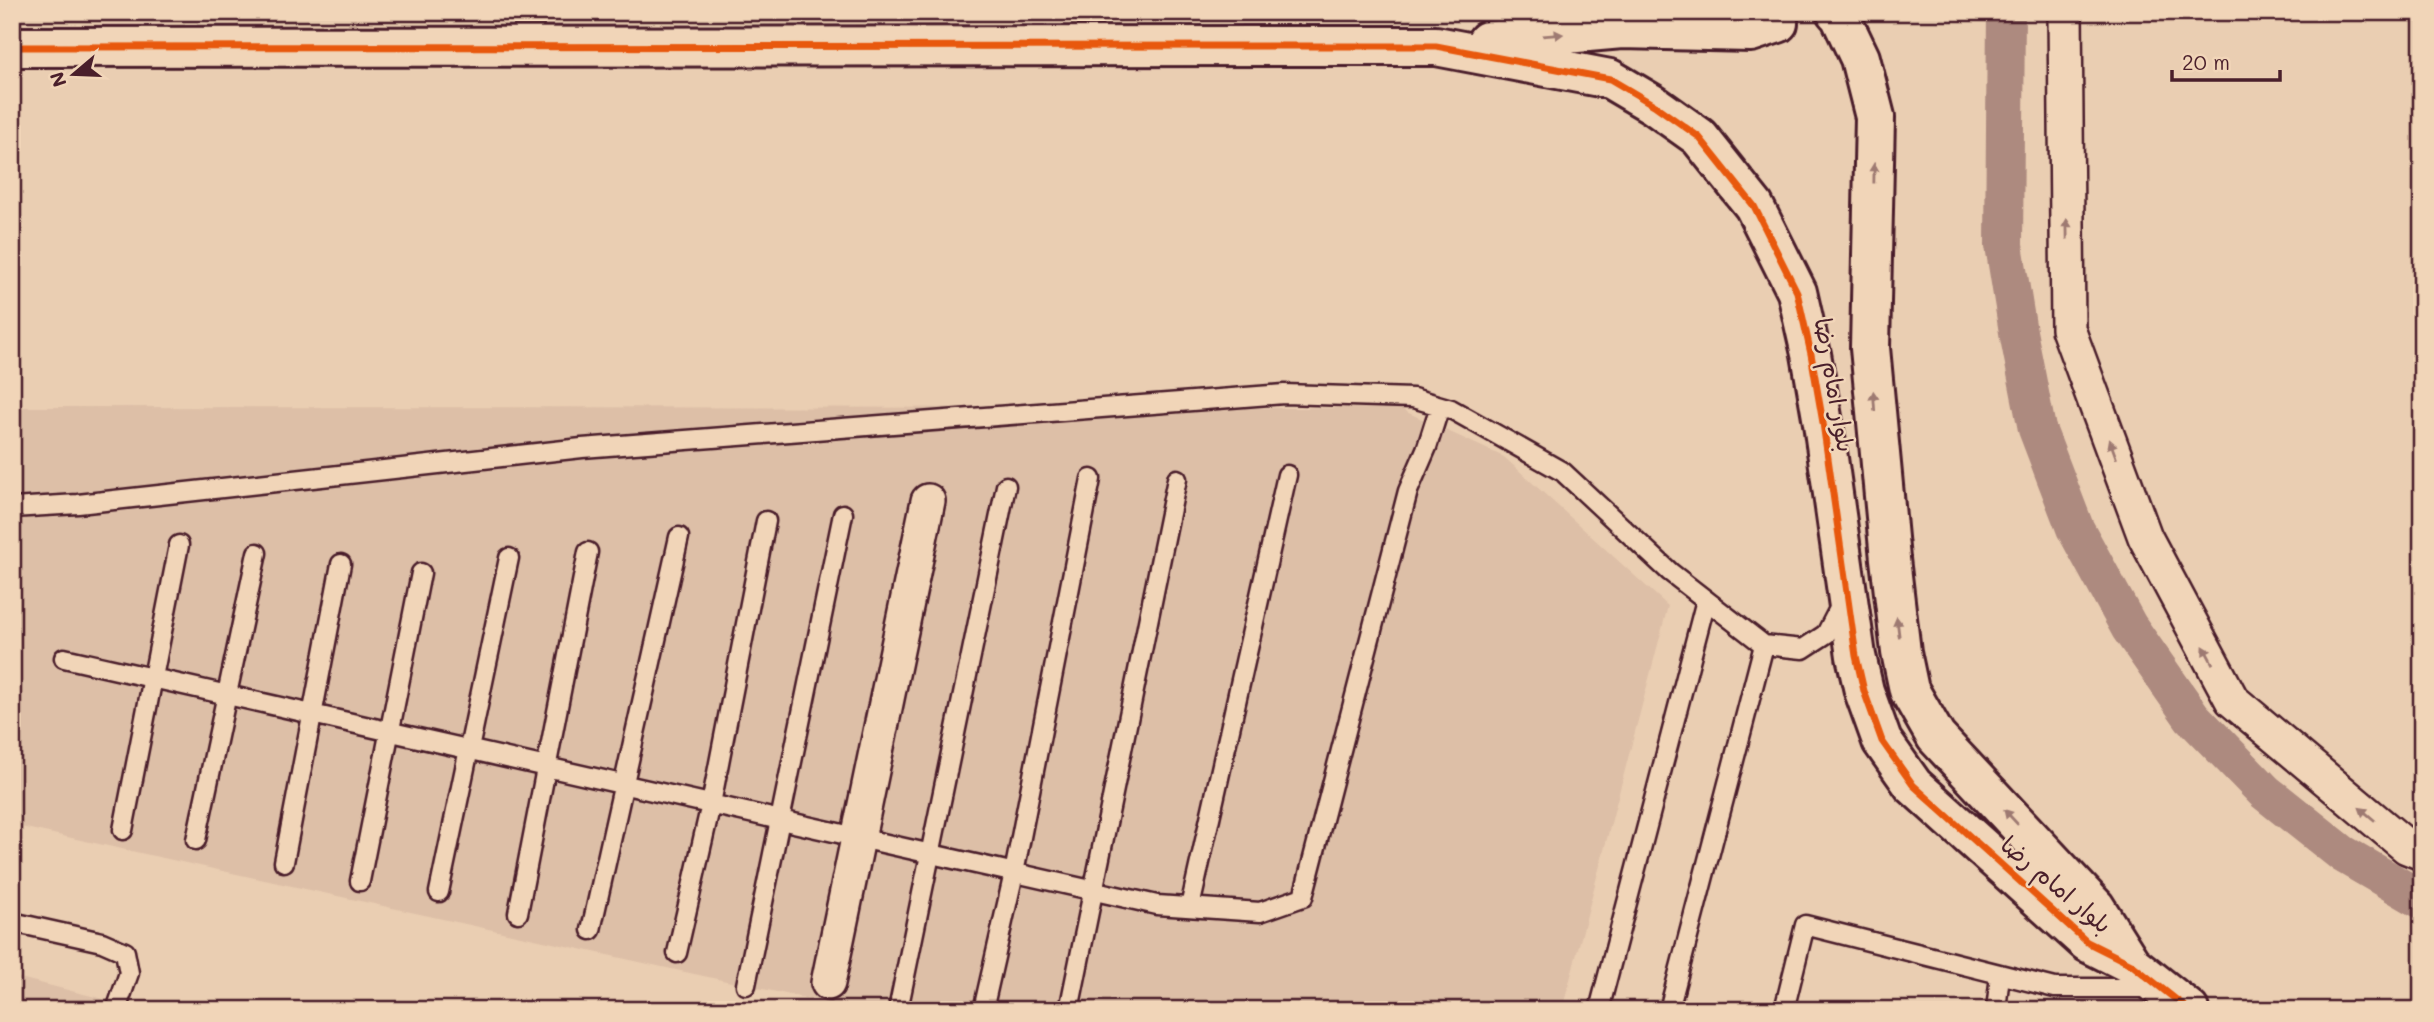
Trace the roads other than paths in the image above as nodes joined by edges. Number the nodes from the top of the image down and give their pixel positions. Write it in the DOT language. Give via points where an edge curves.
graph roads {
  1 [pos="1779,12"];
  2 [pos="1836,12"];
  3 [pos="1862,12"];
  4 [pos="2065,12"];
  5 [pos="1436,46"];
  6 [pos="12,47"];
  7 [pos="1875,117"];
  8 [pos="1440,406"];
  9 [pos="1287,475"];
  10 [pos="1091,479"];
  11 [pos="1177,479"];
  12 [pos="1006,486"];
  13 [pos="928,501"];
  14 [pos="12,508"];
  15 [pos="843,514"];
  16 [pos="766,521"];
  17 [pos="679,537"];
  18 [pos="179,545"];
  19 [pos="257,552"];
  20 [pos="588,552"];
  21 [pos="509,558"];
  22 [pos="341,564"];
  23 [pos="421,573"];
  24 [pos="1847,593"];
  25 [pos="1706,600"];
  26 [pos="1764,645"];
  27 [pos="64,658"];
  28 [pos="154,679"];
  29 [pos="227,695"];
  30 [pos="313,714"];
  31 [pos="388,732"];
  32 [pos="467,749"];
  33 [pos="546,767"];
  34 [pos="624,785"];
  35 [pos="710,804"];
  36 [pos="779,820"];
  37 [pos="123,830"];
  38 [pos="858,838"];
  39 [pos="196,840"];
  40 [pos="2422,853"];
  41 [pos="930,854"];
  42 [pos="284,862"];
  43 [pos="1014,873"];
  44 [pos="360,881"];
  45 [pos="1093,891"];
  46 [pos="439,892"];
  47 [pos="1190,907"];
  48 [pos="518,913"];
  49 [pos="12,922"];
  50 [pos="591,930"];
  51 [pos="677,953"];
  52 [pos="2131,964"];
  53 [pos="2000,975"];
  54 [pos="828,982"];
  55 [pos="746,985"];
  56 [pos="2177,999"];
  57 [pos="116,1010"];
  58 [pos="898,1010"];
  59 [pos="983,1010"];
  60 [pos="1069,1010"];
  61 [pos="1599,1010"];
  62 [pos="1670,1010"];
  63 [pos="1784,1010"];
  64 [pos="1996,1010"];
  5 -- 1 [label="street, one-way" via="1622,29 1751,32 1778,23"];
  2 -- 7 [label="street, بلوار امام رضا" via="1860,58"];
  3 -- 7 [label="street" via="1870,42"];
  40 -- 4 [label="street, one-way" via="2407,847 2232,700 2145,537 2068,329"];
  5 -- 6 [label="street, بلوار امام رضا"];
  5 -- 24 [label="street, بلوار امام رضا" via="1610,79 1699,137 1754,206 1797,292 1823,423"];
  52 -- 7 [label="street, بلوار امام رضا, one-way" via="2095,906 1936,737 1909,690 1890,559 1870,348"];
  8 -- 14 [label="lane" via="1413,398 1284,394 582,448"];
  8 -- 25 [label="lane" via="1563,472"];
  8 -- 47 [label="lane" via="1408,491 1303,897 1260,912"];
  9 -- 47 [label="lane"];
  10 -- 43 [label="lane"];
  11 -- 45 [label="lane"];
  12 -- 41 [label="lane"];
  13 -- 38 [label="street"];
  15 -- 36 [label="lane"];
  16 -- 35 [label="lane"];
  17 -- 34 [label="lane"];
  18 -- 28 [label="lane"];
  19 -- 29 [label="lane"];
  20 -- 33 [label="lane"];
  21 -- 32 [label="lane"];
  22 -- 30 [label="lane"];
  23 -- 31 [label="lane"];
  24 -- 26 [label="lane" via="1826,634 1803,649"];
  24 -- 52 [label="street, بلوار امام رضا" via="1864,691 1882,741 1913,785 2087,942"];
  25 -- 26 [label="lane"];
  25 -- 61 [label="lane"];
  26 -- 62 [label="lane"];
  27 -- 28 [label="lane"];
  28 -- 29 [label="lane"];
  28 -- 37 [label="lane"];
  29 -- 30 [label="lane"];
  29 -- 39 [label="lane"];
  30 -- 31 [label="lane"];
  30 -- 42 [label="lane"];
  31 -- 32 [label="lane"];
  31 -- 44 [label="lane"];
  32 -- 33 [label="lane"];
  32 -- 46 [label="lane"];
  33 -- 34 [label="lane"];
  33 -- 48 [label="lane"];
  34 -- 35 [label="lane"];
  34 -- 50 [label="lane"];
  35 -- 36 [label="lane"];
  35 -- 51 [label="lane"];
  36 -- 38 [label="lane"];
  36 -- 55 [label="lane"];
  38 -- 41 [label="lane"];
  38 -- 54 [label="street"];
  41 -- 43 [label="lane"];
  41 -- 58 [label="lane"];
  43 -- 45 [label="lane"];
  43 -- 59 [label="lane"];
  45 -- 47 [label="lane"];
  45 -- 60 [label="lane"];
  49 -- 57 [label="lane" via="102,942 124,952 129,973"];
  52 -- 56 [label="street, بلوار امام رضا"];
  53 -- 56 [label="lane" via="2055,988"];
  53 -- 63 [label="lane" via="1805,925"];
  53 -- 64 [label="lane"];
}
